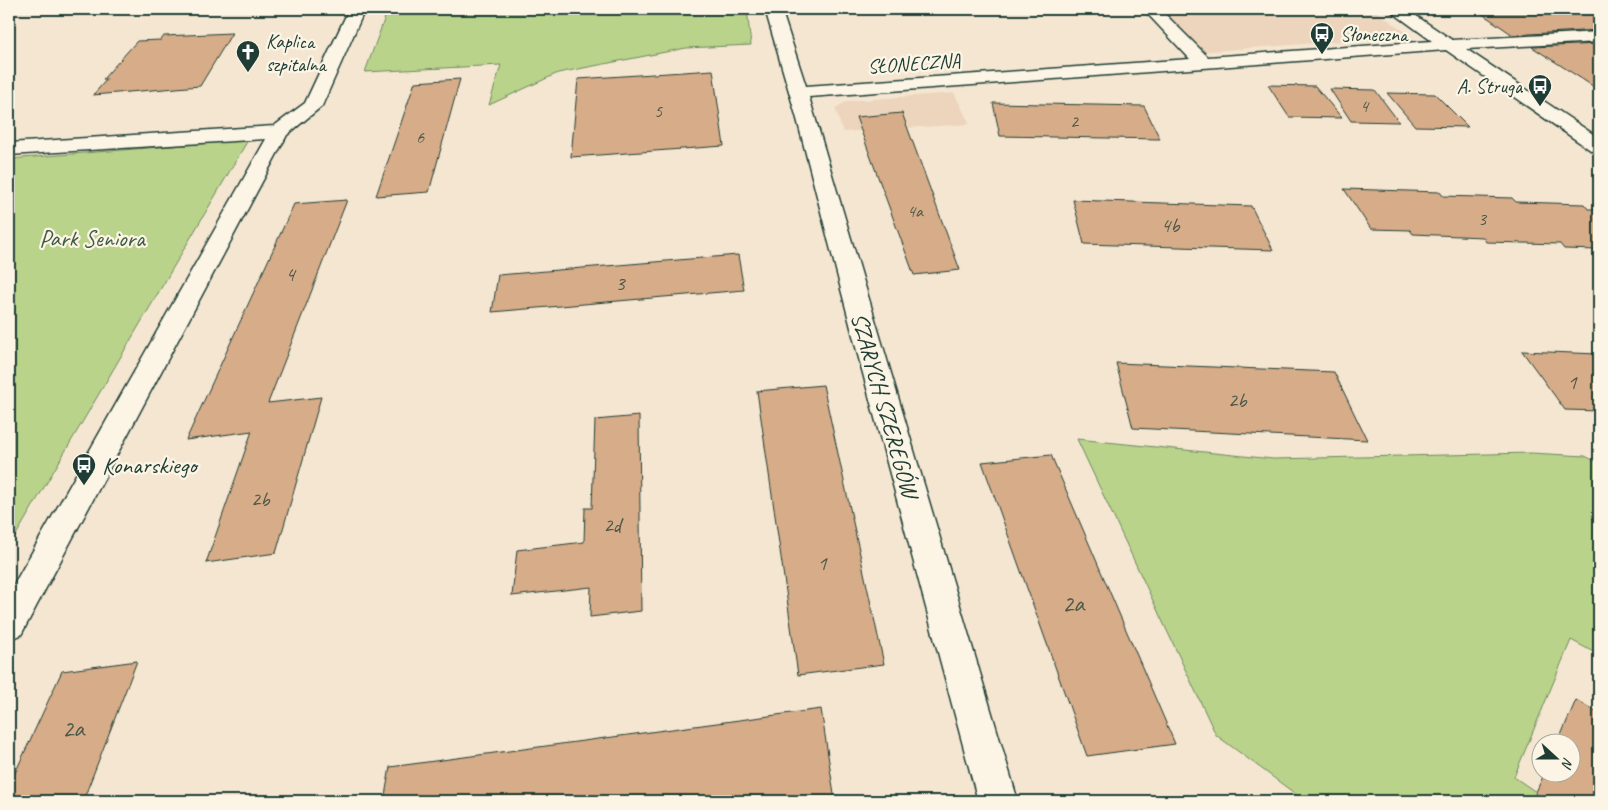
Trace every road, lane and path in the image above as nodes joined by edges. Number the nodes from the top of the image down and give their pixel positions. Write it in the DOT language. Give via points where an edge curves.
graph roads {
  1 [pos="357,9"];
  2 [pos="773,9"];
  3 [pos="1151,9"];
  4 [pos="1396,9"];
  5 [pos="1599,37"];
  6 [pos="1449,45"];
  7 [pos="1206,64"];
  8 [pos="800,92"];
  9 [pos="279,132"];
  10 [pos="1599,147"];
  11 [pos="9,149"];
  12 [pos="9,624"];
  13 [pos="998,801"];
  1 -- 9 [label="street" via="313,106"];
  2 -- 8 [label="street, SZARYCH SZEREGÓW"];
  3 -- 7 [label="street"];
  4 -- 6 [label="street"];
  5 -- 6 [label="street, SŁONECZNA"];
  6 -- 7 [label="street, SŁONECZNA"];
  6 -- 10 [label="street"];
  7 -- 8 [label="street, SŁONECZNA"];
  8 -- 13 [label="street, SZARYCH SZEREGÓW" via="873,365"];
  9 -- 11 [label="street"];
  9 -- 12 [label="street"];
}
